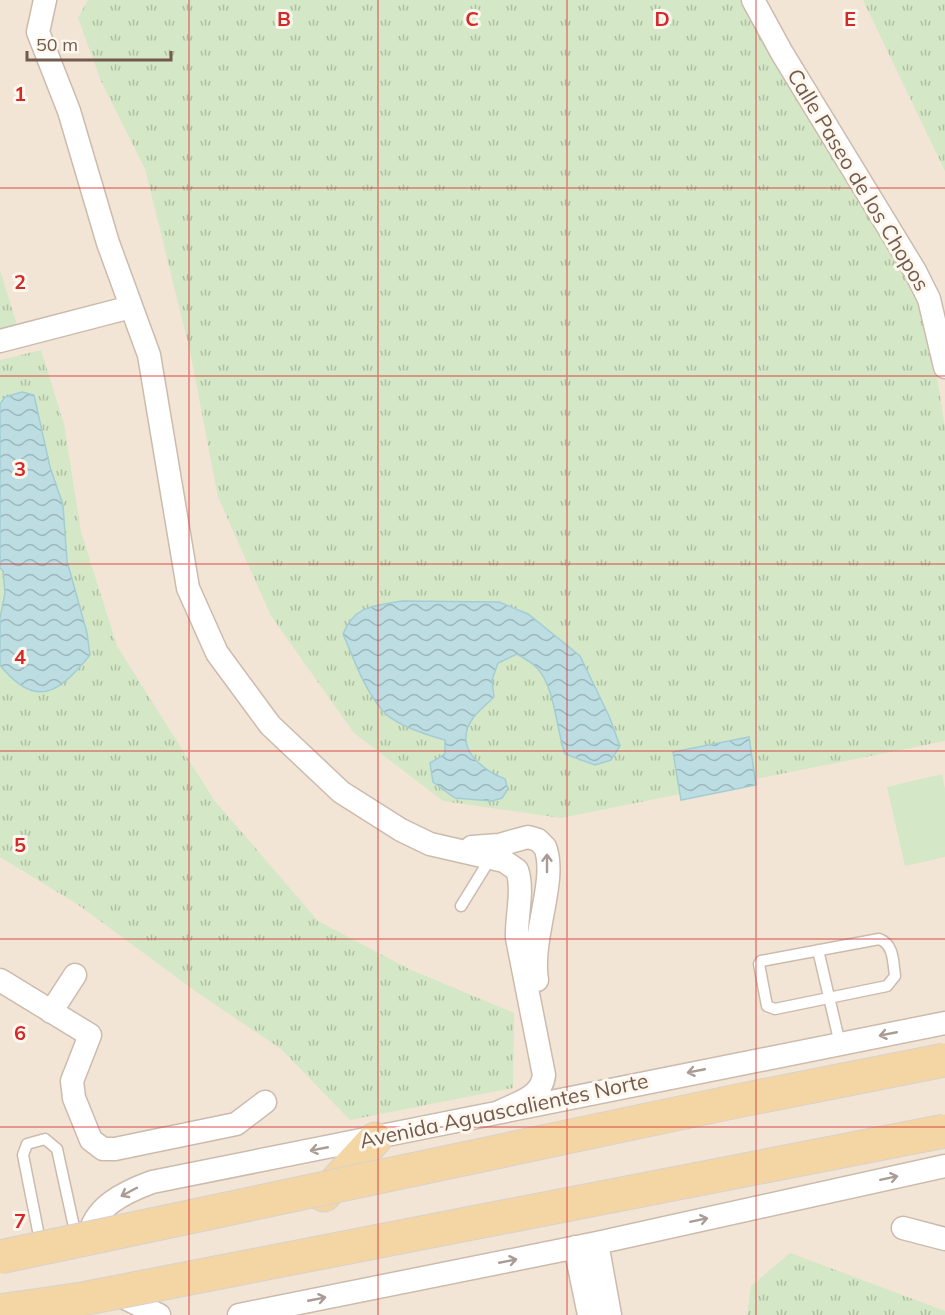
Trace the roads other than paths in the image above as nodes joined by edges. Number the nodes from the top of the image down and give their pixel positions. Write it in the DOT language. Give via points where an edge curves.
graph roads {
  1 [pos="45,0"];
  2 [pos="753,0"];
  3 [pos="131,307"];
  4 [pos="0,341"];
  5 [pos="945,367"];
  6 [pos="449,849"];
  7 [pos="490,859"];
  8 [pos="461,906"];
  9 [pos="818,950"];
  10 [pos="75,975"];
  11 [pos="0,980"];
  12 [pos="829,997"];
  13 [pos="51,1012"];
  14 [pos="945,1023"];
  15 [pos="840,1044"];
  16 [pos="945,1060"];
  17 [pos="945,1065"];
  18 [pos="656,1079"];
  19 [pos="265,1102"];
  20 [pos="500,1112"];
  21 [pos="945,1119"];
  22 [pos="945,1131"];
  23 [pos="375,1139"];
  24 [pos="945,1166"];
  25 [pos="324,1195"];
  26 [pos="903,1228"];
  27 [pos="945,1239"];
  28 [pos="83,1240"];
  29 [pos="597,1243"];
  30 [pos="41,1246"];
  31 [pos="575,1247"];
  32 [pos="0,1256"];
  33 [pos="107,1288"];
  34 [pos="75,1306"];
  35 [pos="0,1310"];
  36 [pos="159,1315"];
  37 [pos="239,1315"];
  38 [pos="589,1315"];
  39 [pos="610,1315"];
  1 -- 3 [label="street" via="38,32 69,111"];
  2 -- 5 [label="street, Calle Paseo de los Chopos" via="915,272 929,299"];
  3 -- 4 [label="street"];
  3 -- 6 [label="street" via="148,355 188,588 218,652 270,725 341,792 401,830"];
  6 -- 7 [label="street"];
  18 -- 6 [label="street, one-way" via="634,1078 577,1087 559,1081 554,1072 535,960 547,881 545,847 528,837 499,845"];
  7 -- 8 [label="lane"];
  7 -- 20 [label="street" via="509,863 519,877 517,938 544,1075 535,1094"];
  9 -- 12 [label="lane"];
  9 -- 12 [label="lane" via="761,961 767,1006 775,1009"];
  9 -- 12 [label="lane" via="879,939 890,947 895,976 887,986"];
  10 -- 13 [label="street"];
  11 -- 13 [label="street"];
  12 -- 15 [label="lane"];
  13 -- 19 [label="street" via="90,1035 72,1081 91,1140 103,1149 236,1124"];
  14 -- 15 [label="street, Avenida Aguascalientes Norte, one-way"];
  15 -- 18 [label="street, Avenida Aguascalientes Norte, one-way"];
  16 -- 32 [label="main road, bridge"];
  17 -- 25 [label="main road"];
  18 -- 20 [label="street, Avenida Aguascalientes Norte"];
  20 -- 23 [label="street, Avenida Aguascalientes Norte"];
  21 -- 33 [label="main road"];
  22 -- 35 [label="main road, bridge" via="82,1299"];
  23 -- 25 [label="main road"];
  23 -- 28 [label="street, Avenida Aguascalientes Norte, one-way" via="139,1187 95,1218"];
  29 -- 24 [label="street, one-way"];
  25 -- 28 [label="main road"];
  26 -- 27 [label="street"];
  28 -- 30 [label="main road"];
  28 -- 30 [label="lane" via="57,1149 45,1139 27,1144 23,1155"];
  29 -- 31 [label="street"];
  29 -- 39 [label="street"];
  30 -- 32 [label="main road"];
  37 -- 31 [label="street, one-way"];
  31 -- 38 [label="street"];
  33 -- 34 [label="main road"];
  33 -- 36 [label="street"];
  34 -- 35 [label="main road"];
}
